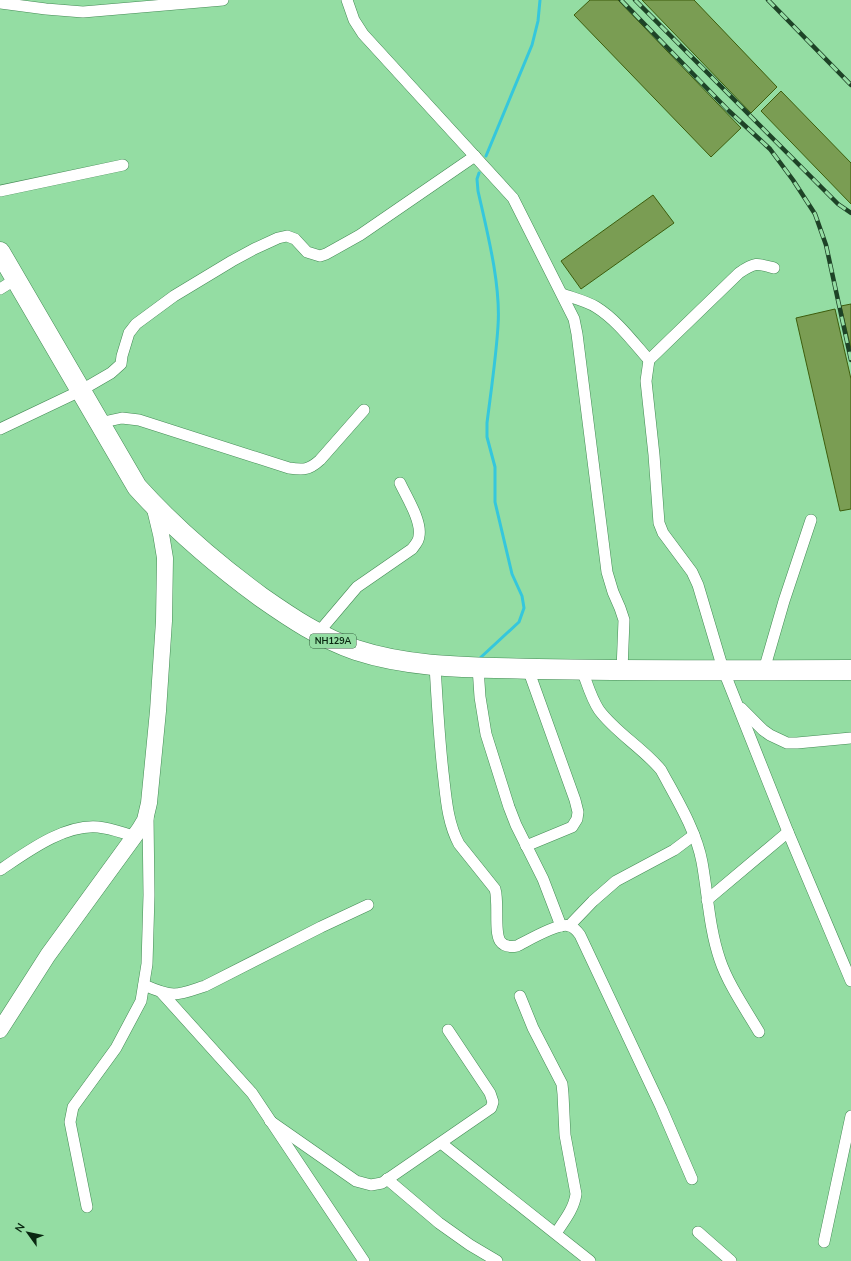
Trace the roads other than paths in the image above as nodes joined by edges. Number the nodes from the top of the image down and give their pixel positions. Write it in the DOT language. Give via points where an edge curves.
graph roads {
  1 [pos="224,0"];
  2 [pos="347,0"];
  3 [pos="0,3"];
  4 [pos="475,156"];
  5 [pos="123,165"];
  6 [pos="0,191"];
  7 [pos="0,252"];
  8 [pos="774,268"];
  9 [pos="8,284"];
  10 [pos="562,294"];
  11 [pos="649,360"];
  12 [pos="80,391"];
  13 [pos="364,410"];
  14 [pos="99,423"];
  15 [pos="0,429"];
  16 [pos="400,483"];
  17 [pos="154,505"];
  18 [pos="811,520"];
  19 [pos="318,633"];
  20 [pos="434,665"];
  21 [pos="478,667"];
  22 [pos="528,668"];
  23 [pos="723,669"];
  24 [pos="582,670"];
  25 [pos="622,670"];
  26 [pos="764,670"];
  27 [pos="851,670"];
  28 [pos="738,705"];
  29 [pos="851,738"];
  30 [pos="148,812"];
  31 [pos="788,832"];
  32 [pos="694,835"];
  33 [pos="134,836"];
  34 [pos="526,846"];
  35 [pos="0,870"];
  36 [pos="707,900"];
  37 [pos="368,905"];
  38 [pos="565,926"];
  39 [pos="851,981"];
  40 [pos="144,985"];
  41 [pos="161,992"];
  42 [pos="520,996"];
  43 [pos="0,1030"];
  44 [pos="448,1030"];
  45 [pos="759,1032"];
  46 [pos="851,1116"];
  47 [pos="270,1121"];
  48 [pos="442,1143"];
  49 [pos="388,1179"];
  50 [pos="692,1179"];
  51 [pos="87,1207"];
  52 [pos="698,1232"];
  53 [pos="556,1233"];
  54 [pos="824,1242"];
  55 [pos="728,1260"];
  56 [pos="364,1261"];
  57 [pos="498,1261"];
  58 [pos="590,1261"];
  1 -- 3 [label="street" via="83,12"];
  2 -- 4 [label="street" via="354,20 363,34"];
  4 -- 10 [label="street" via="513,198"];
  4 -- 12 [label="street" via="360,235 326,254 320,256 307,252 295,239 287,236 232,261 174,296 136,324 130,333 121,364 117,369"];
  5 -- 6 [label="street"];
  7 -- 9 [label="highway, NH129A"];
  8 -- 11 [label="street" via="758,263 739,273"];
  9 -- 12 [label="highway, NH129A"];
  10 -- 11 [label="street" via="597,307"];
  10 -- 25 [label="street" via="574,319 577,334 607,572 624,620"];
  11 -- 23 [label="street" via="646,381 659,523 698,585"];
  12 -- 14 [label="highway, NH129A"];
  12 -- 15 [label="street"];
  13 -- 14 [label="street" via="320,460 312,467 302,470 139,420 122,418"];
  14 -- 17 [label="highway, NH129A" via="137,487"];
  16 -- 19 [label="street" via="419,525 420,535 417,542 412,549 357,588"];
  17 -- 19 [label="highway, NH129A" via="222,567 282,612"];
  17 -- 30 [label="street" via="165,558 164,621"];
  18 -- 26 [label="street"];
  19 -- 20 [label="highway, NH129A" via="355,650 405,662"];
  20 -- 21 [label="highway, NH129A"];
  20 -- 38 [label="street" via="438,724 450,821 459,844 495,889 500,941 503,945 517,946"];
  21 -- 22 [label="highway, NH129A"];
  21 -- 34 [label="street" via="486,734 509,807"];
  22 -- 24 [label="highway, NH129A"];
  22 -- 34 [label="street" via="575,800 578,819 572,827"];
  23 -- 25 [label="highway, NH129A"];
  23 -- 26 [label="highway, NH129A"];
  23 -- 28 [label="street"];
  24 -- 25 [label="highway, NH129A"];
  24 -- 32 [label="street" via="599,709 612,725 661,770"];
  26 -- 27 [label="highway, NH129A"];
  28 -- 29 [label="street" via="770,736 787,743"];
  28 -- 31 [label="street"];
  30 -- 33 [label="street"];
  30 -- 40 [label="street" via="149,895"];
  31 -- 36 [label="street"];
  31 -- 39 [label="street"];
  32 -- 36 [label="street" via="702,861"];
  32 -- 38 [label="street" via="674,850 616,881"];
  33 -- 35 [label="street" via="99,827 66,832 40,844"];
  33 -- 43 [label="street" via="48,955"];
  34 -- 38 [label="street"];
  36 -- 45 [label="street" via="712,934 720,960"];
  37 -- 41 [label="street" via="321,926 205,986 174,994"];
  38 -- 50 [label="street" via="576,929 580,935"];
  40 -- 41 [label="street"];
  40 -- 51 [label="street" via="141,1001 119,1043 73,1107 70,1122"];
  41 -- 47 [label="street" via="252,1093"];
  42 -- 53 [label="street" via="562,1084 564,1094 565,1135 576,1194 572,1209"];
  44 -- 48 [label="street" via="490,1093 493,1102 486,1112"];
  46 -- 54 [label="street"];
  47 -- 49 [label="street" via="356,1181 376,1185"];
  47 -- 56 [label="street"];
  48 -- 49 [label="street"];
  48 -- 53 [label="street"];
  49 -- 57 [label="street" via="444,1227"];
  52 -- 55 [label="street"];
  53 -- 58 [label="street"];
}
